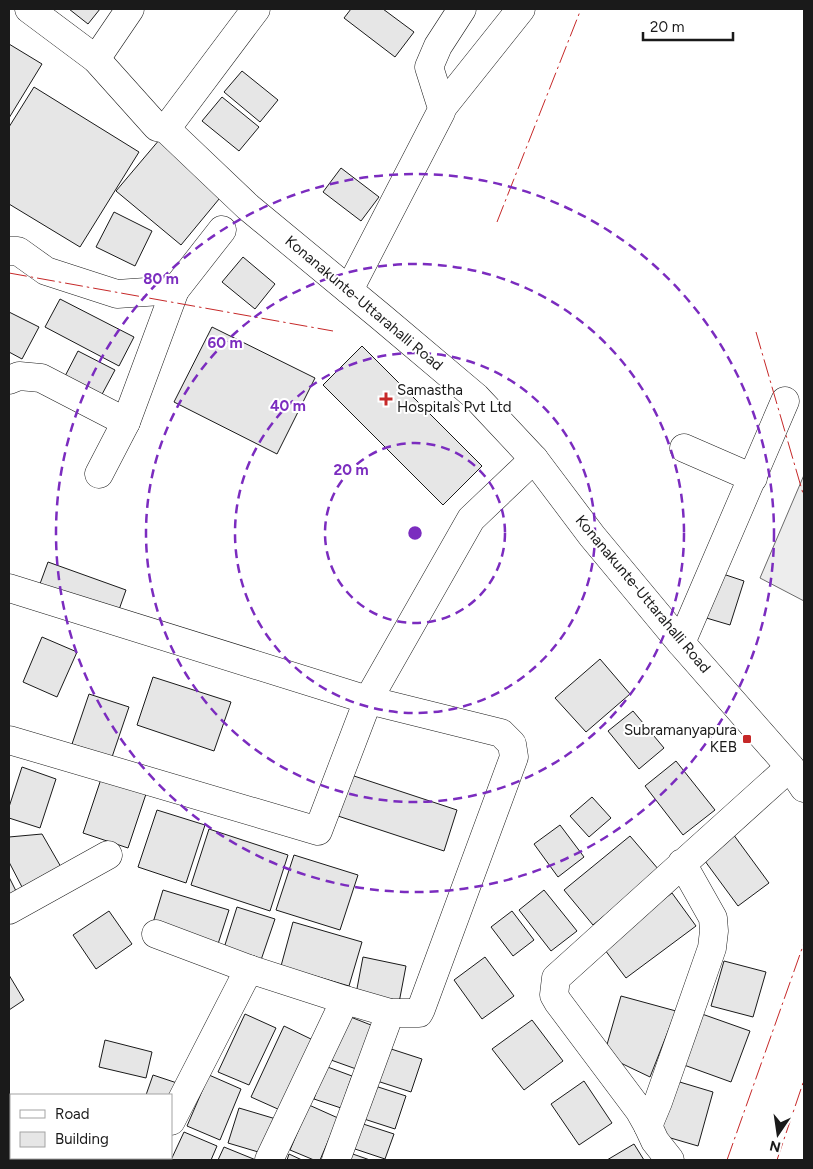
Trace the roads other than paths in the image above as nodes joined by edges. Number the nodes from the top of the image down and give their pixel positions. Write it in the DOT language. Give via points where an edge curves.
graph roads {
  1 [pos="29,9"];
  2 [pos="130,9"];
  3 [pos="256,9"];
  4 [pos="462,9"];
  5 [pos="521,9"];
  6 [pos="96,59"];
  7 [pos="442,108"];
  8 [pos="166,129"];
  9 [pos="222,230"];
  10 [pos="9,251"];
  11 [pos="175,290"];
  12 [pos="349,290"];
  13 [pos="9,380"];
  14 [pos="785,401"];
  15 [pos="126,422"];
  16 [pos="684,448"];
  17 [pos="534,459"];
  18 [pos="99,474"];
  19 [pos="753,478"];
  20 [pos="9,588"];
  21 [pos="682,643"];
  22 [pos="368,700"];
  23 [pos="9,740"];
  24 [pos="797,777"];
  25 [pos="108,855"];
  26 [pos="682,863"];
  27 [pos="9,910"];
  28 [pos="156,934"];
  29 [pos="249,969"];
  30 [pos="345,1000"];
  31 [pos="390,1014"];
  32 [pos="172,1119"];
  33 [pos="648,1126"];
  34 [pos="269,1160"];
  35 [pos="336,1160"];
  36 [pos="670,1160"];
  1 -- 6 [label="street, Konanakunte-Uttarahalli Road"];
  2 -- 6 [label="street"];
  3 -- 8 [label="street"];
  4 -- 7 [label="street" via="438,46 429,67"];
  5 -- 7 [label="street"];
  6 -- 8 [label="street, Konanakunte-Uttarahalli Road" via="158,127"];
  7 -- 12 [label="street"];
  8 -- 12 [label="street, Konanakunte-Uttarahalli Road" via="248,207"];
  9 -- 11 [label="street"];
  10 -- 11 [label="street" via="18,251 46,271 117,294"];
  11 -- 15 [label="street"];
  12 -- 17 [label="street, Konanakunte-Uttarahalli Road" via="476,397"];
  13 -- 15 [label="street" via="19,376 41,378"];
  14 -- 19 [label="street"];
  15 -- 18 [label="street"];
  16 -- 19 [label="street"];
  17 -- 21 [label="street, Konanakunte-Uttarahalli Road" via="592,536"];
  17 -- 22 [label="street" via="470,519"];
  19 -- 21 [label="street"];
  20 -- 22 [label="street"];
  21 -- 24 [label="street, Konanakunte-Uttarahalli Road"];
  22 -- 23 [label="street" via="318,830"];
  22 -- 31 [label="street" via="501,733 512,744 514,757 421,1009 418,1013"];
  24 -- 26 [label="street"];
  25 -- 27 [label="street"];
  26 -- 33 [label="street" via="713,918 712,948"];
  26 -- 33 [label="street" via="556,978 554,986 558,1002"];
  28 -- 29 [label="street"];
  29 -- 30 [label="street"];
  29 -- 32 [label="street"];
  30 -- 31 [label="street"];
  30 -- 34 [label="street"];
  31 -- 35 [label="street"];
  33 -- 36 [label="street"];
}
